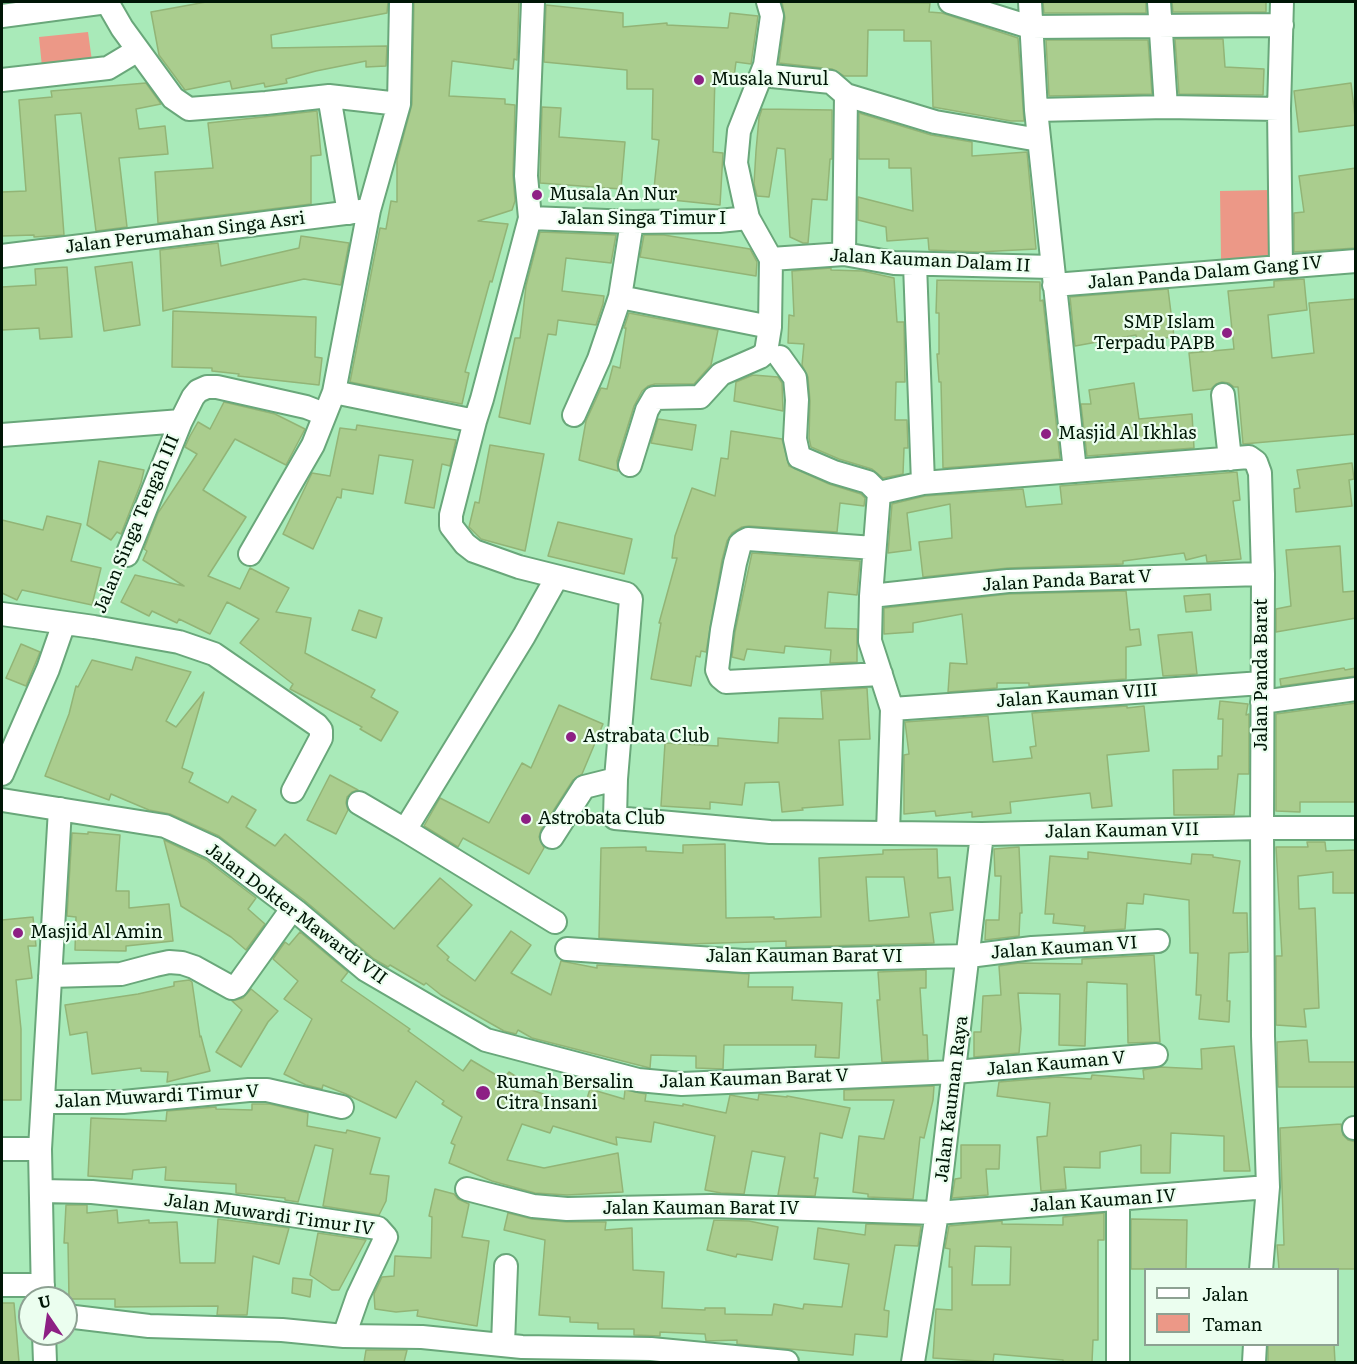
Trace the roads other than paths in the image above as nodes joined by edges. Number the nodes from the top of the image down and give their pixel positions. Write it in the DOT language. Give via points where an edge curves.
graph roads {
  1 [pos="107,2"];
  2 [pos="401,2"];
  3 [pos="533,2"];
  4 [pos="768,2"];
  5 [pos="950,2"];
  6 [pos="1030,2"];
  7 [pos="1159,2"];
  8 [pos="1282,2"];
  9 [pos="2,16"];
  10 [pos="1160,25"];
  11 [pos="1282,25"];
  12 [pos="1030,27"];
  13 [pos="138,50"];
  14 [pos="762,75"];
  15 [pos="2,80"];
  16 [pos="846,95"];
  17 [pos="329,96"];
  18 [pos="399,104"];
  19 [pos="1166,107"];
  20 [pos="1036,110"];
  21 [pos="1279,110"];
  22 [pos="1039,140"];
  23 [pos="359,211"];
  24 [pos="530,218"];
  25 [pos="748,218"];
  26 [pos="632,222"];
  27 [pos="844,254"];
  28 [pos="2,256"];
  29 [pos="771,259"];
  30 [pos="1356,261"];
  31 [pos="915,264"];
  32 [pos="1281,267"];
  33 [pos="1053,276"];
  34 [pos="620,297"];
  35 [pos="770,327"];
  36 [pos="780,357"];
  37 [pos="334,392"];
  38 [pos="1223,395"];
  39 [pos="324,414"];
  40 [pos="574,416"];
  41 [pos="181,421"];
  42 [pos="475,421"];
  43 [pos="2,435"];
  44 [pos="1230,459"];
  45 [pos="630,465"];
  46 [pos="1075,471"];
  47 [pos="923,483"];
  48 [pos="879,493"];
  49 [pos="874,548"];
  50 [pos="250,554"];
  51 [pos="126,555"];
  52 [pos="1263,574"];
  53 [pos="557,577"];
  54 [pos="871,596"];
  55 [pos="2,614"];
  56 [pos="64,622"];
  57 [pos="880,674"];
  58 [pos="1356,689"];
  59 [pos="1262,692"];
  60 [pos="892,709"];
  61 [pos="2,774"];
  62 [pos="616,779"];
  63 [pos="293,791"];
  64 [pos="2,800"];
  65 [pos="359,803"];
  66 [pos="60,809"];
  67 [pos="1262,828"];
  68 [pos="1356,828"];
  69 [pos="405,830"];
  70 [pos="888,833"];
  71 [pos="982,834"];
  72 [pos="552,837"];
  73 [pos="292,909"];
  74 [pos="555,922"];
  75 [pos="1158,941"];
  76 [pos="567,949"];
  77 [pos="969,956"];
  78 [pos="51,976"];
  79 [pos="486,1040"];
  80 [pos="1156,1055"];
  81 [pos="956,1072"];
  82 [pos="43,1102"];
  83 [pos="342,1107"];
  84 [pos="2,1149"];
  85 [pos="40,1149"];
  86 [pos="1268,1187"];
  87 [pos="467,1189"];
  88 [pos="41,1191"];
  89 [pos="1118,1200"];
  90 [pos="938,1213"];
  91 [pos="506,1266"];
  92 [pos="1261,1268"];
  93 [pos="2,1285"];
  94 [pos="43,1286"];
  95 [pos="18,1287"];
  96 [pos="78,1317"];
  97 [pos="344,1336"];
  98 [pos="503,1344"];
  99 [pos="44,1346"];
  100 [pos="1255,1346"];
  101 [pos="45,1362"];
  102 [pos="787,1362"];
  103 [pos="913,1362"];
  104 [pos="1119,1362"];
  105 [pos="1254,1362"];
  1 -- 9 [label="street"];
  1 -- 13 [label="street"];
  2 -- 18 [label="street"];
  3 -- 24 [label="street" via="526,176"];
  4 -- 14 [label="street, Jalan Singa Timur I" via="772,16"];
  5 -- 12 [label="street"];
  6 -- 12 [label="street"];
  7 -- 10 [label="street"];
  8 -- 11 [label="street"];
  10 -- 11 [label="street"];
  10 -- 12 [label="street"];
  10 -- 19 [label="street"];
  11 -- 21 [label="street"];
  12 -- 20 [label="street"];
  13 -- 15 [label="street" via="108,68"];
  13 -- 17 [label="street" via="173,98 189,109"];
  14 -- 16 [label="street" via="831,82"];
  14 -- 25 [label="street, Jalan Singa Timur I" via="739,131 738,172"];
  16 -- 22 [label="street" via="935,122"];
  16 -- 27 [label="street"];
  17 -- 18 [label="street"];
  17 -- 23 [label="street"];
  18 -- 23 [label="street"];
  19 -- 20 [label="street"];
  19 -- 21 [label="street"];
  20 -- 22 [label="street"];
  21 -- 32 [label="street"];
  22 -- 33 [label="street"];
  23 -- 28 [label="street, Jalan Perumahan Singa Asri"];
  23 -- 37 [label="street"];
  24 -- 26 [label="street, Jalan Singa Timur I"];
  24 -- 42 [label="street"];
  25 -- 26 [label="street, Jalan Singa Timur I"];
  25 -- 29 [label="street"];
  26 -- 34 [label="street"];
  27 -- 29 [label="street, Jalan Kauman Dalam II"];
  27 -- 31 [label="street, Jalan Kauman Dalam II"];
  29 -- 35 [label="street"];
  30 -- 32 [label="street, Jalan Panda Dalam Gang IV"];
  31 -- 33 [label="street, Jalan Kauman Dalam II"];
  31 -- 47 [label="street"];
  32 -- 33 [label="street, Jalan Panda Dalam Gang IV"];
  33 -- 46 [label="street"];
  34 -- 35 [label="street"];
  34 -- 40 [label="street"];
  35 -- 45 [label="street" via="766,352 721,374 700,397 654,398"];
  36 -- 48 [label="street" via="795,378 795,440 799,457 865,481"];
  37 -- 39 [label="street"];
  37 -- 42 [label="street"];
  38 -- 44 [label="street"];
  39 -- 41 [label="street, Jalan Singa Tengah III" via="207,387 193,397"];
  39 -- 50 [label="street" via="303,463"];
  41 -- 43 [label="street, Jalan Singa Tengah III"];
  41 -- 51 [label="street, Jalan Singa Tengah III"];
  42 -- 53 [label="street" via="451,526 474,551"];
  44 -- 46 [label="street, Jalan Panda Barat"];
  44 -- 52 [label="street, Jalan Panda Barat" via="1249,457 1260,473"];
  46 -- 47 [label="street, Jalan Panda Barat"];
  47 -- 48 [label="street, Jalan Panda Barat"];
  48 -- 49 [label="street"];
  49 -- 54 [label="street"];
  49 -- 57 [label="street" via="748,539 740,544 717,670 726,682"];
  52 -- 54 [label="street, Jalan Panda Barat V" via="1008,580"];
  52 -- 59 [label="street, Jalan Panda Barat"];
  53 -- 62 [label="street" via="627,594 633,602"];
  53 -- 69 [label="street"];
  54 -- 57 [label="street" via="870,641"];
  55 -- 56 [label="street"];
  56 -- 61 [label="street"];
  56 -- 63 [label="street" via="179,642 214,654 317,725 321,738"];
  57 -- 60 [label="street"];
  58 -- 59 [label="street, Jalan Kauman VIII"];
  59 -- 60 [label="street, Jalan Kauman VIII"];
  59 -- 67 [label="street, Jalan Panda Barat"];
  60 -- 70 [label="street"];
  62 -- 70 [label="street, Jalan Kauman VII" via="615,817 770,832"];
  62 -- 72 [label="street" via="584,787"];
  64 -- 66 [label="street, Jalan Dokter Mawardi VII"];
  65 -- 69 [label="street"];
  66 -- 73 [label="street, Jalan Dokter Mawardi VII" via="165,826 213,848"];
  66 -- 78 [label="street"];
  67 -- 68 [label="street, Jalan Kauman VII"];
  67 -- 71 [label="street, Jalan Kauman VII"];
  67 -- 86 [label="street, Jalan Panda Barat"];
  69 -- 74 [label="street"];
  70 -- 71 [label="street, Jalan Kauman VII"];
  71 -- 77 [label="street, Jalan Kauman Raya"];
  73 -- 78 [label="street" via="232,988 194,967 169,962 121,974"];
  73 -- 79 [label="street, Jalan Dokter Mawardi VII" via="366,970"];
  75 -- 77 [label="street, Jalan Kauman VI"];
  76 -- 77 [label="street, Jalan Kauman Barat VI" via="744,961"];
  77 -- 81 [label="street, Jalan Kauman Raya"];
  78 -- 82 [label="street"];
  79 -- 81 [label="street, Jalan Kauman Barat V" via="659,1083"];
  80 -- 81 [label="street, Jalan Kauman V"];
  81 -- 90 [label="street, Jalan Kauman Raya"];
  82 -- 83 [label="street, Jalan Muwardi Timur V" via="123,1102 267,1090"];
  82 -- 85 [label="street"];
  84 -- 85 [label="street"];
  85 -- 88 [label="street"];
  86 -- 89 [label="street, Jalan Kauman IV"];
  86 -- 92 [label="street, Jalan Panda Barat"];
  87 -- 90 [label="street, Jalan Kauman Barat IV" via="533,1206 567,1209 711,1206"];
  88 -- 94 [label="street"];
  88 -- 97 [label="street, Jalan Muwardi Timur IV" via="92,1192 230,1206 378,1228 386,1237"];
  89 -- 90 [label="street, Jalan Kauman IV"];
  89 -- 104 [label="street"];
  90 -- 103 [label="street, Jalan Kauman Raya"];
  91 -- 98 [label="street"];
  93 -- 95 [label="street"];
  96 -- 97 [label="street" via="148,1326"];
  97 -- 98 [label="street"];
  98 -- 102 [label="street" via="651,1349"];
  99 -- 101 [label="street"];
  100 -- 105 [label="street"];
}
